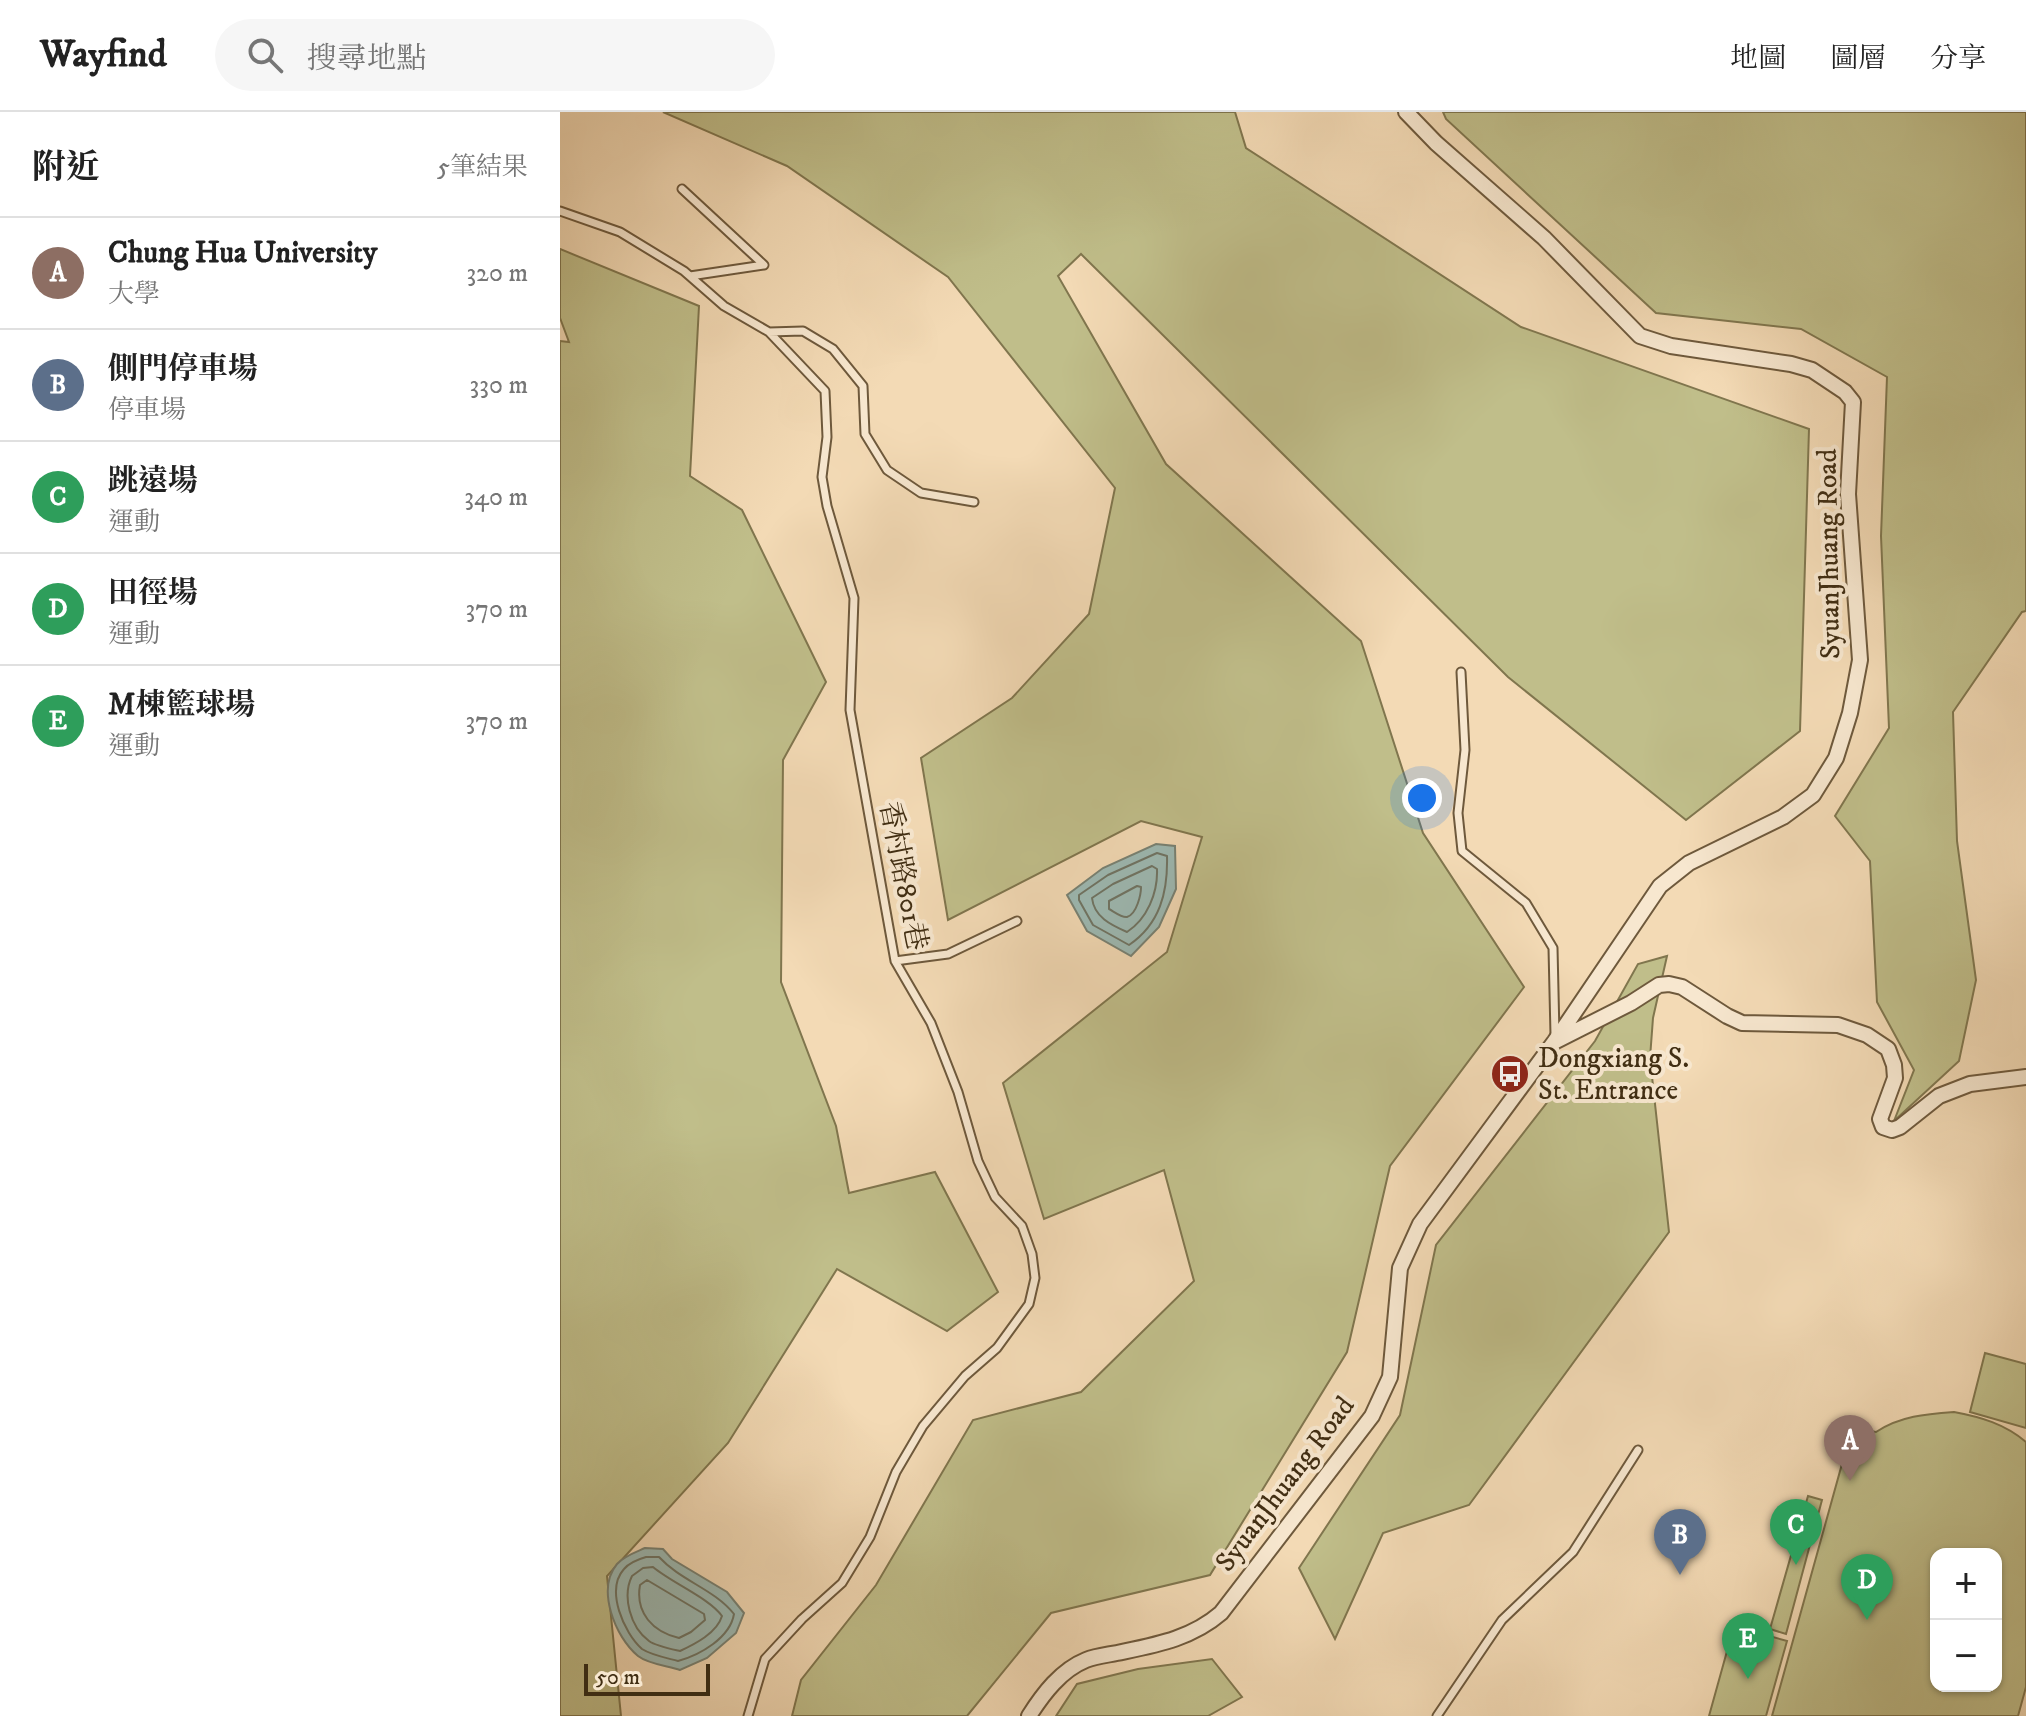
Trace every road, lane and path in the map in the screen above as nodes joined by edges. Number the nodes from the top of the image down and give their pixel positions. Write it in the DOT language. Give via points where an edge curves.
graph roads {
  1 [pos="1406,112"];
  2 [pos="682,189"];
  3 [pos="560,211"];
  4 [pos="690,276"];
  5 [pos="769,332"];
  6 [pos="974,502"];
  7 [pos="1461,672"];
  8 [pos="1017,921"];
  9 [pos="895,961"];
  10 [pos="1555,1041"];
  11 [pos="2026,1077"];
  12 [pos="1638,1450"];
  13 [pos="748,1716"];
  14 [pos="1029,1716"];
  15 [pos="1437,1716"];
  1 -- 10 [label="street, SyuanJhuang Road" via="1544,238 1640,336 1812,370 1853,402 1848,494 1860,660 1836,758 1813,795 1783,817 1689,863 1660,886"];
  2 -- 4 [label="lane" via="764,265"];
  3 -- 4 [label="lane, 香村路801巷" via="620,232"];
  4 -- 5 [label="lane, 香村路801巷" via="724,306"];
  5 -- 6 [label="lane" via="803,331 833,349 863,386 865,434 887,470 921,493"];
  5 -- 9 [label="lane, 香村路801巷" via="825,391 822,477 854,598 850,710"];
  7 -- 10 [label="lane" via="1462,851 1526,903 1553,948"];
  8 -- 9 [label="lane" via="948,954"];
  9 -- 13 [label="lane, 香村路801巷" via="931,1023 995,1197 1022,1226 1035,1278 1029,1304 997,1348 923,1426 842,1583 765,1659"];
  10 -- 11 [label="street" via="1669,984 1742,1023 1838,1025 1867,1035 1888,1049 1894,1065 1895,1078 1880,1119 1892,1130 1939,1096 1970,1084"];
  10 -- 14 [label="street, SyuanJhuang Road" via="1420,1224 1400,1268 1390,1377 1372,1416 1221,1613 1172,1642 1087,1659 1042,1695"];
  12 -- 15 [label="lane" via="1573,1552 1502,1620"];
}
